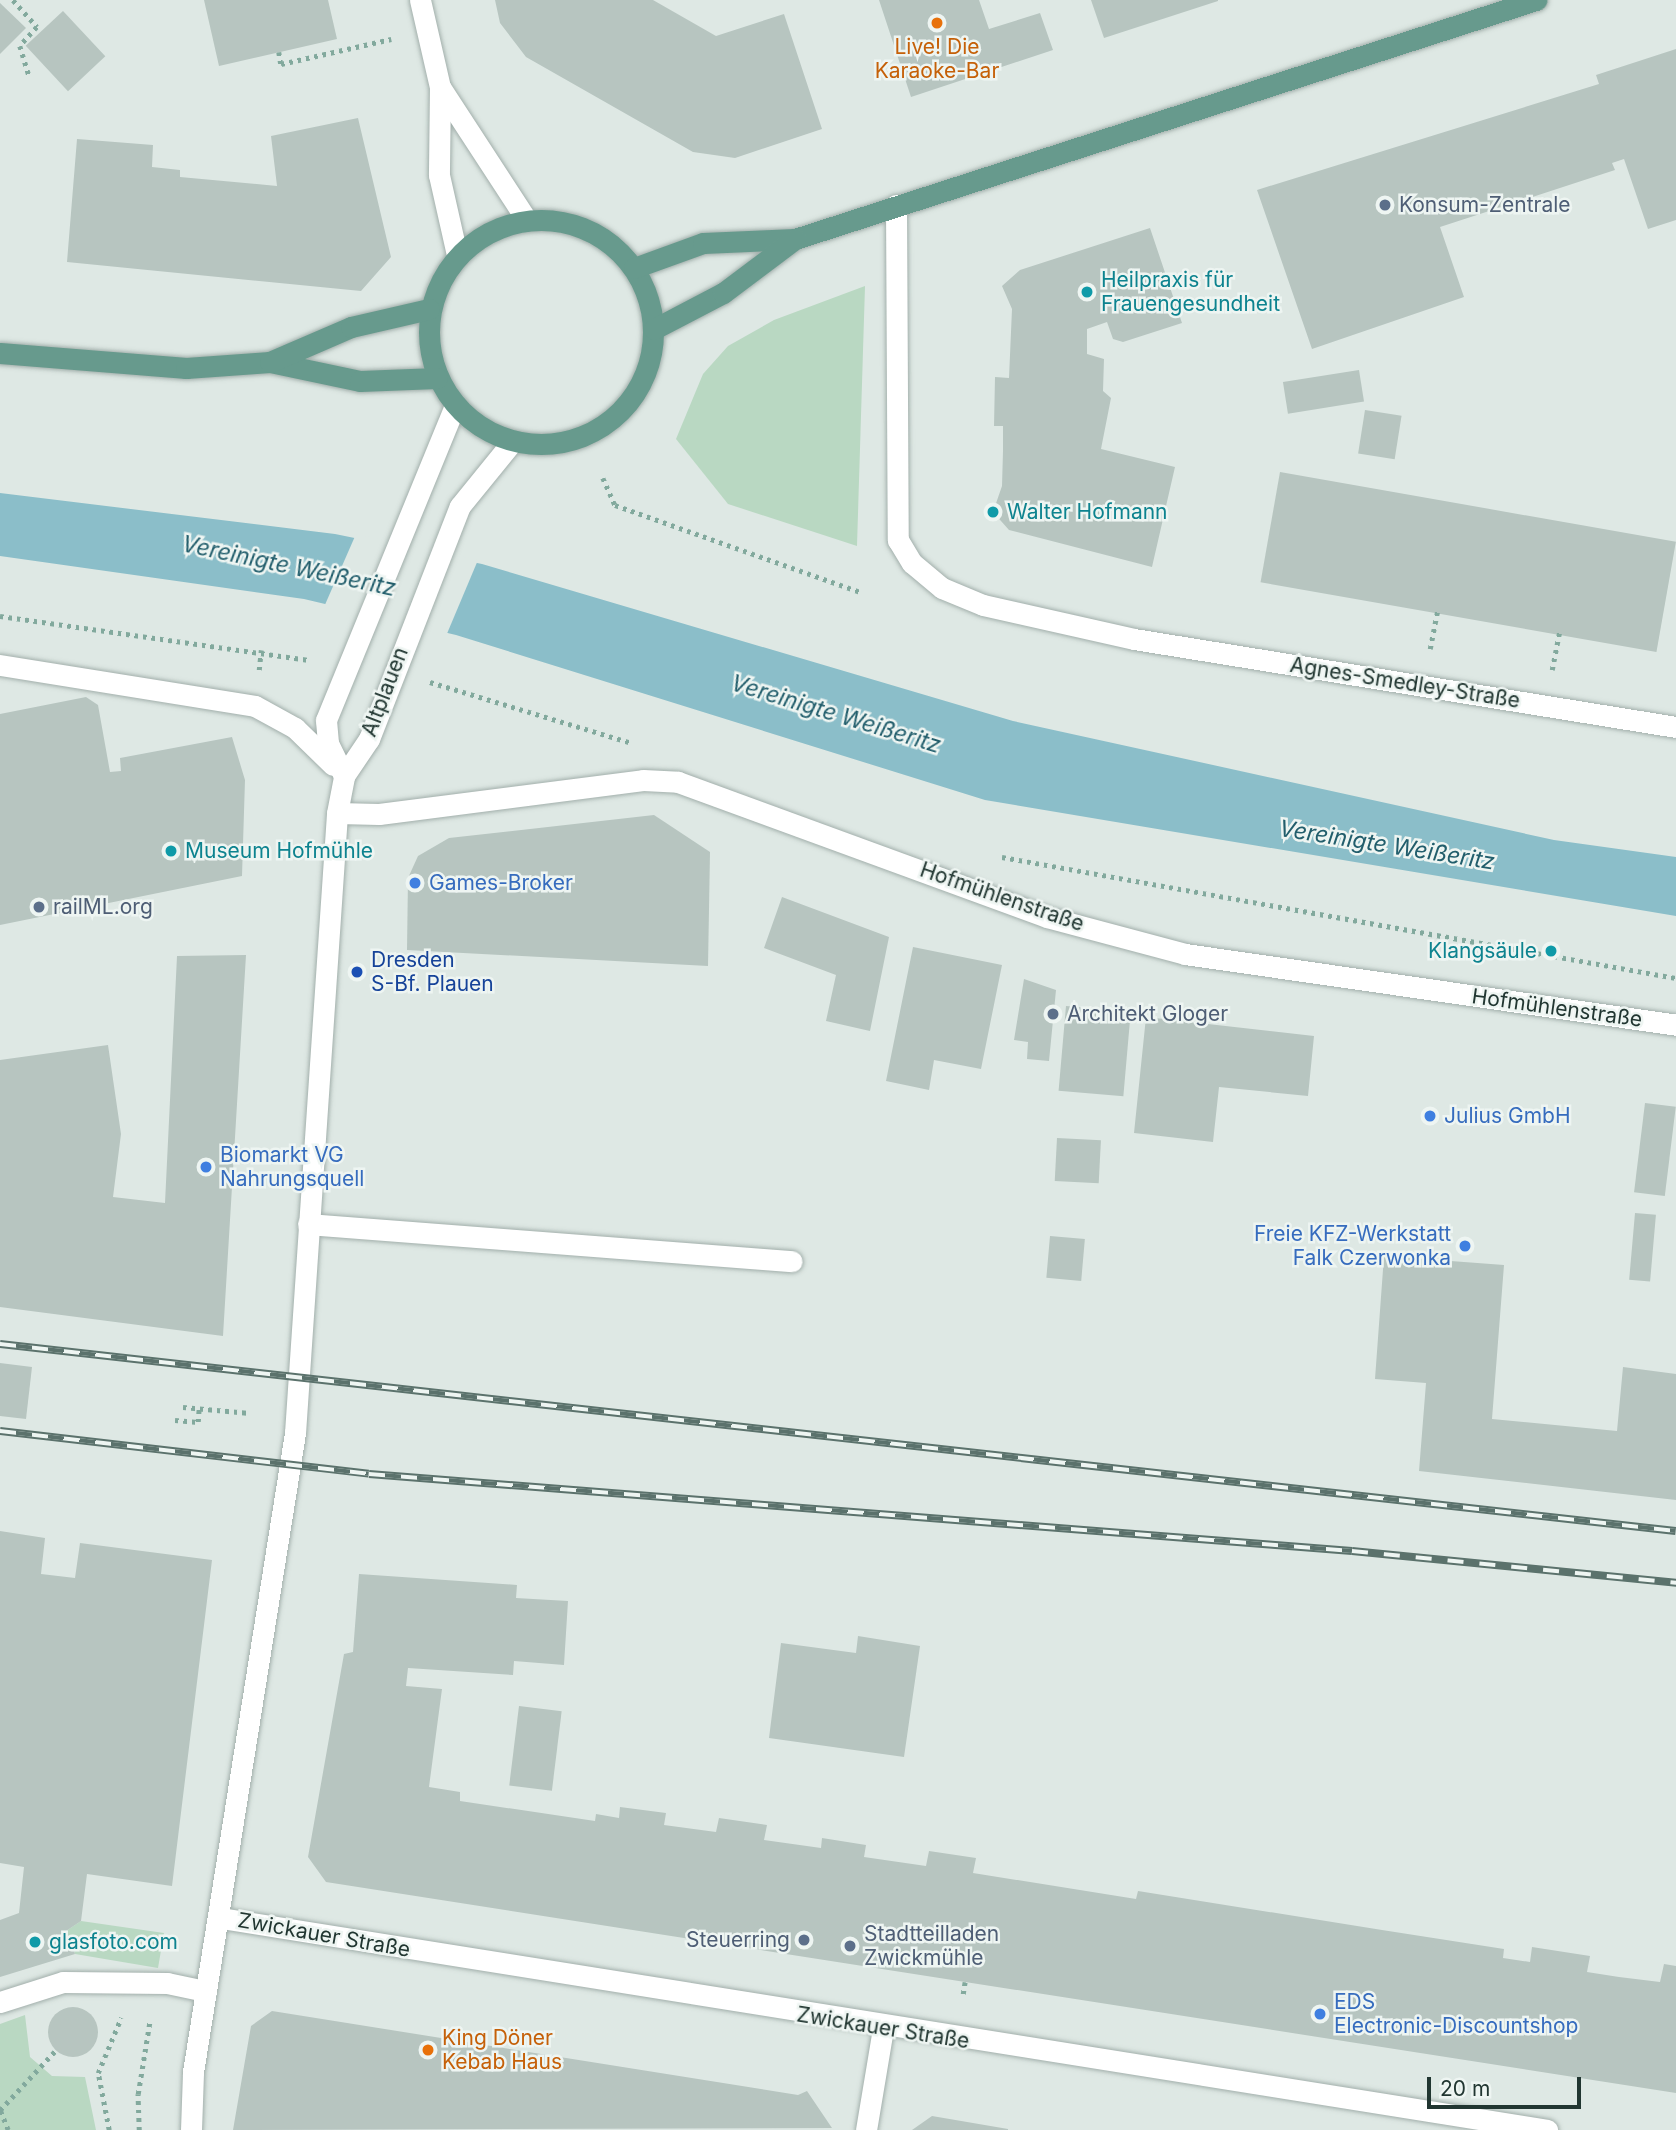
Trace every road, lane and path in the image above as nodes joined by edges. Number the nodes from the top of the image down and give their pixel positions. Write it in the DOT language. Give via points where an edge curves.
graph roads {
  1 [pos="13,0"];
  2 [pos="420,0"];
  3 [pos="1536,0"];
  4 [pos="391,39"];
  5 [pos="279,52"];
  6 [pos="29,75"];
  7 [pos="440,87"];
  8 [pos="897,205"];
  9 [pos="526,219"];
  10 [pos="795,239"];
  11 [pos="457,255"];
  12 [pos="634,268"];
  13 [pos="429,309"];
  14 [pos="654,329"];
  15 [pos="0,353"];
  16 [pos="270,362"];
  17 [pos="437,378"];
  18 [pos="455,406"];
  19 [pos="512,442"];
  20 [pos="603,478"];
  21 [pos="863,593"];
  22 [pos="1437,612"];
  23 [pos="0,616"];
  24 [pos="1559,633"];
  25 [pos="1429,655"];
  26 [pos="312,660"];
  27 [pos="0,665"];
  28 [pos="1551,675"];
  29 [pos="424,680"];
  30 [pos="1676,727"];
  31 [pos="642,746"];
  32 [pos="344,776"];
  33 [pos="337,813"];
  34 [pos="991,856"];
  35 [pos="1676,978"];
  36 [pos="1676,1025"];
  37 [pos="308,1224"];
  38 [pos="792,1261"];
  39 [pos="183,1406"];
  40 [pos="199,1408"];
  41 [pos="250,1413"];
  42 [pos="175,1420"];
  43 [pos="221,1918"];
  44 [pos="965,1982"];
  45 [pos="167,1983"];
  46 [pos="206,1990"];
  47 [pos="963,1994"];
  48 [pos="0,2002"];
  49 [pos="120,2025"];
  50 [pos="883,2028"];
  51 [pos="55,2051"];
  52 [pos="8,2130"];
  53 [pos="109,2130"];
  54 [pos="139,2130"];
  55 [pos="191,2130"];
  56 [pos="866,2130"];
  57 [pos="1547,2130"];
  1 -- 6 [label="path" via="37,27 20,46"];
  2 -- 7 [label="street"];
  3 -- 8 [label="main road"];
  4 -- 5 [label="path" via="281,64"];
  7 -- 9 [label="street"];
  7 -- 11 [label="street" via="439,175"];
  8 -- 10 [label="main road"];
  8 -- 30 [label="street, Agnes-Smedley-Straße" via="901,259 898,540 912,563 942,588 972,601 1134,639"];
  9 -- 11 [label="main road" via="492,229"];
  9 -- 12 [label="main road" via="570,222 606,240"];
  10 -- 12 [label="main road" via="703,243"];
  10 -- 14 [label="main road" via="723,292"];
  11 -- 13 [label="main road"];
  12 -- 14 [label="main road"];
  13 -- 16 [label="main road" via="351,327"];
  13 -- 17 [label="main road"];
  14 -- 19 [label="main road" via="648,369 632,402 603,427 560,443"];
  15 -- 16 [label="main road" via="186,368"];
  16 -- 17 [label="main road" via="360,381"];
  17 -- 18 [label="main road"];
  18 -- 19 [label="main road"];
  18 -- 32 [label="street, Altplauen" via="326,720 328,743"];
  19 -- 32 [label="street, Altplauen" via="460,506 389,677 369,738"];
  20 -- 21 [label="path" via="615,505"];
  22 -- 25 [label="path"];
  23 -- 26 [label="path"];
  24 -- 28 [label="path"];
  27 -- 32 [label="street" via="255,706 303,734"];
  29 -- 31 [label="path"];
  32 -- 33 [label="street"];
  33 -- 36 [label="street, Hofmühlenstraße" via="379,814 643,780 678,782 1047,917 1185,954"];
  33 -- 37 [label="street"];
  34 -- 35 [label="path"];
  37 -- 38 [label="street"];
  37 -- 43 [label="street" via="295,1433"];
  39 -- 40 [label="path"];
  40 -- 41 [label="path"];
  40 -- 42 [label="path" via="198,1422"];
  43 -- 46 [label="street"];
  43 -- 50 [label="street, Zwickauer Straße"];
  44 -- 47 [label="path"];
  45 -- 46 [label="street"];
  45 -- 48 [label="street" via="63,1982"];
  45 -- 54 [label="path" via="152,2004 138,2094"];
  46 -- 55 [label="street"];
  49 -- 53 [label="path" via="98,2073"];
  50 -- 56 [label="street"];
  50 -- 57 [label="street, Zwickauer Straße"];
  51 -- 52 [label="path" via="0,2110"];
}
